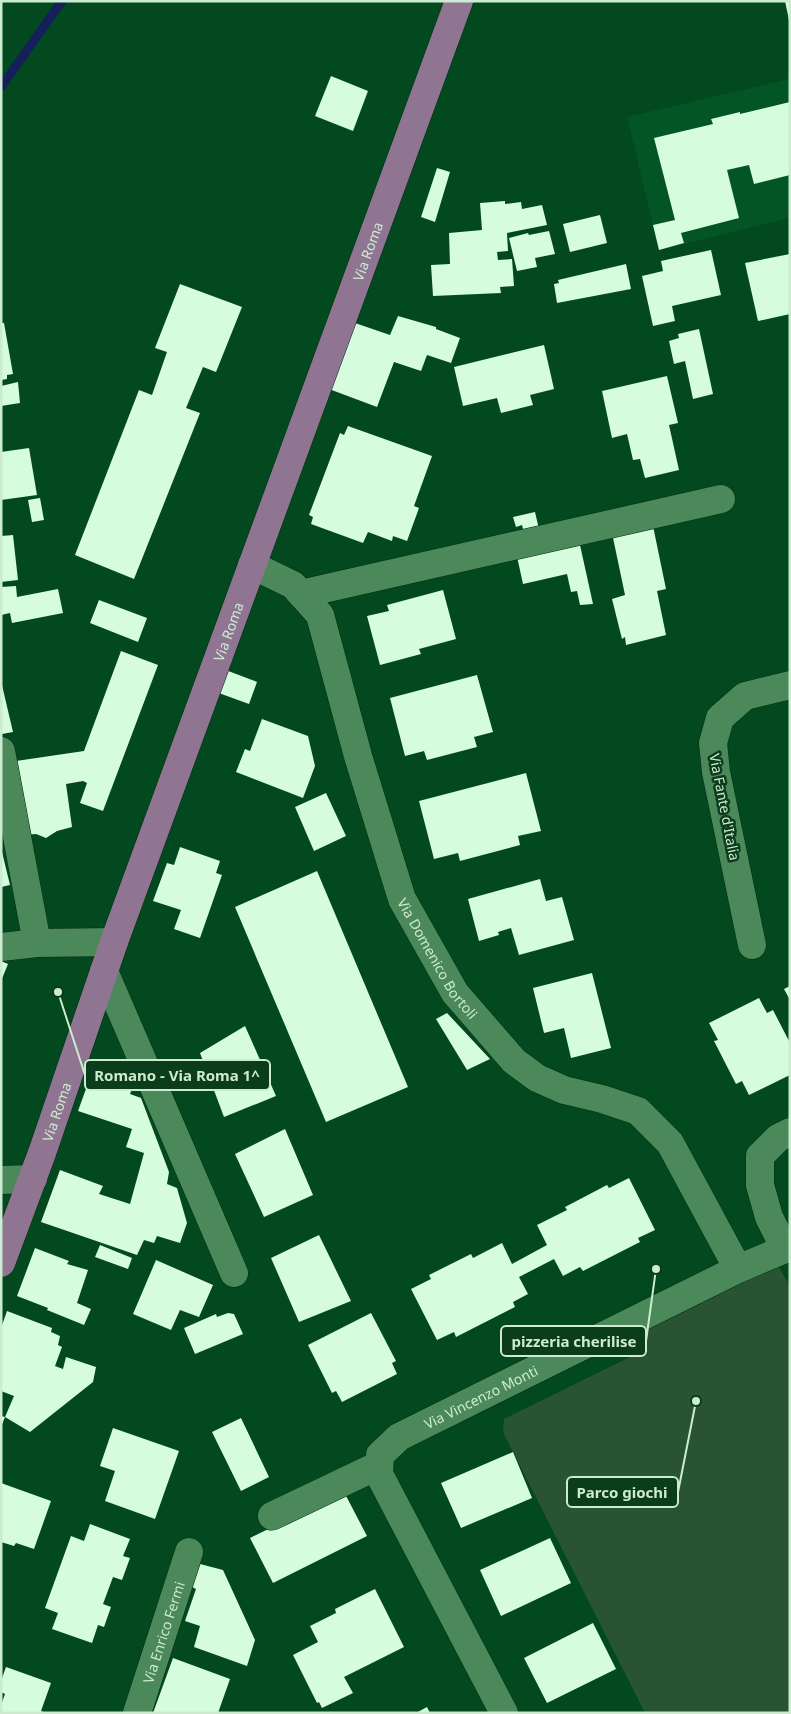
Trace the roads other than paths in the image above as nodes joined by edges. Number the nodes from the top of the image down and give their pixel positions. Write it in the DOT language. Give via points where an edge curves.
graph roads {
  1 [pos="459,1"];
  2 [pos="721,499"];
  3 [pos="252,565"];
  4 [pos="301,594"];
  5 [pos="790,685"];
  6 [pos="1,751"];
  7 [pos="114,942"];
  8 [pos="37,943"];
  9 [pos="752,945"];
  10 [pos="1,947"];
  11 [pos="104,971"];
  12 [pos="790,1132"];
  13 [pos="32,1179"];
  14 [pos="1,1180"];
  15 [pos="788,1254"];
  16 [pos="1,1263"];
  17 [pos="738,1269"];
  18 [pos="234,1273"];
  19 [pos="379,1465"];
  20 [pos="272,1516"];
  21 [pos="189,1552"];
  22 [pos="137,1713"];
  23 [pos="504,1713"];
  1 -- 3 [label="main road, Via Roma"];
  2 -- 4 [label="street"];
  3 -- 4 [label="street, Via Domenico Bortoli" via="293,585"];
  3 -- 7 [label="main road, Via Roma"];
  4 -- 17 [label="street, Via Domenico Bortoli" via="320,615 358,756 402,899 455,993 514,1060 537,1078 564,1090 638,1110 670,1143"];
  5 -- 9 [label="street, Via Fante d'Italia" via="745,696 720,718 713,743 716,772"];
  6 -- 8 [label="street"];
  7 -- 8 [label="street"];
  7 -- 11 [label="main road, Via Roma"];
  8 -- 10 [label="street"];
  11 -- 13 [label="main road, Via Roma"];
  11 -- 18 [label="street"];
  12 -- 15 [label="street, Via Vincenzo Monti" via="778,1138 760,1156 760,1185 769,1217"];
  13 -- 14 [label="street"];
  13 -- 16 [label="main road, Via Roma"];
  15 -- 17 [label="street, Via Vincenzo Monti"];
  17 -- 19 [label="street, Via Vincenzo Monti" via="399,1437 380,1455"];
  19 -- 20 [label="street"];
  19 -- 23 [label="street" via="379,1474"];
  21 -- 22 [label="street, Via Enrico Fermi"];
}
